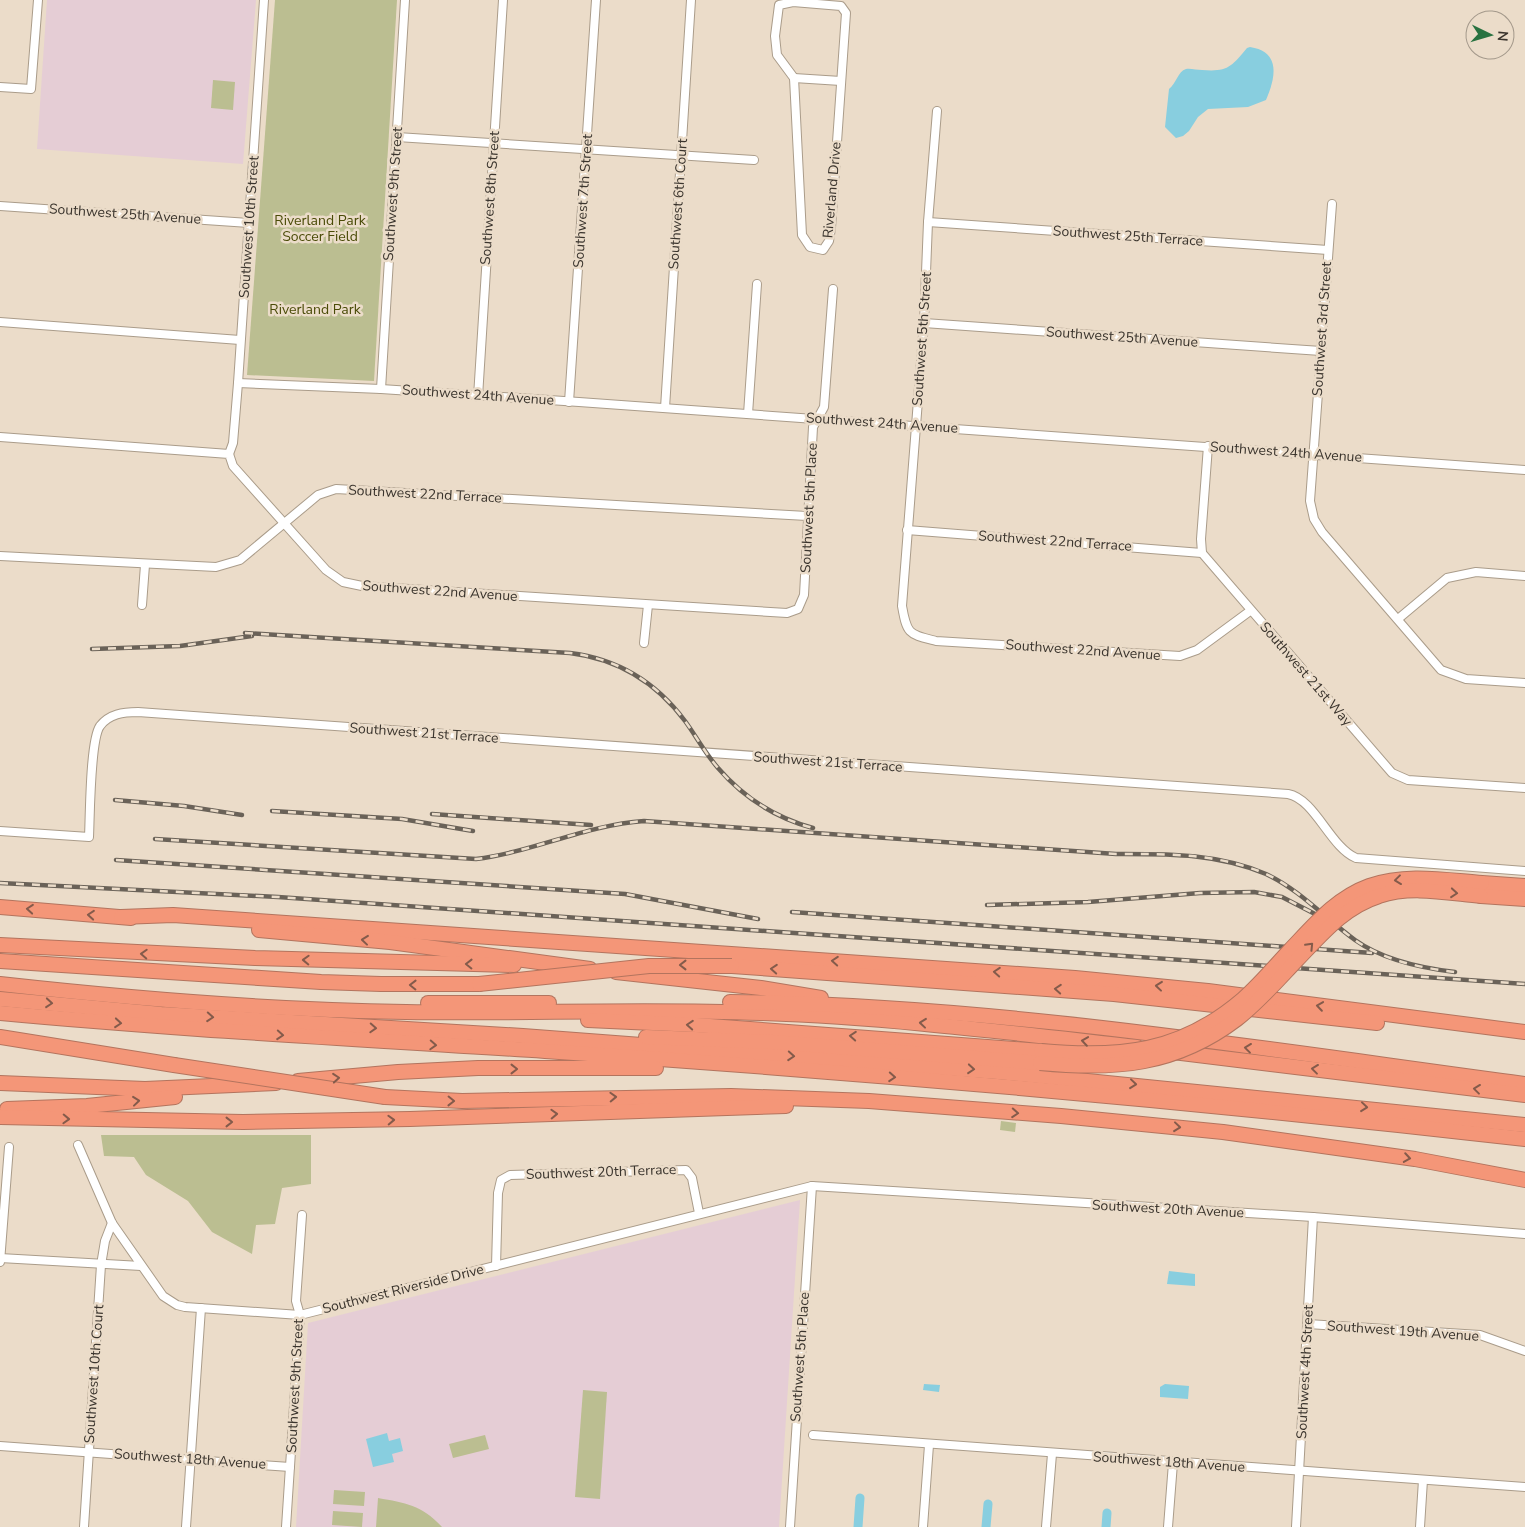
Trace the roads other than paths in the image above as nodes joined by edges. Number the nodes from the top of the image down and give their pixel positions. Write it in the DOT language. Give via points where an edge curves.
graph roads {
  1 [pos="38,0"];
  2 [pos="264,0"];
  3 [pos="405,0"];
  4 [pos="503,0"];
  5 [pos="596,0"];
  6 [pos="691,0"];
  7 [pos="805,1"];
  8 [pos="819,1"];
  9 [pos="794,78"];
  10 [pos="841,81"];
  11 [pos="0,87"];
  12 [pos="938,111"];
  13 [pos="397,137"];
  14 [pos="494,142"];
  15 [pos="586,148"];
  16 [pos="682,154"];
  17 [pos="754,160"];
  18 [pos="1332,204"];
  19 [pos="0,206"];
  20 [pos="928,222"];
  21 [pos="249,223"];
  22 [pos="1328,250"];
  23 [pos="756,284"];
  24 [pos="833,289"];
  25 [pos="0,322"];
  26 [pos="924,323"];
  27 [pos="240,340"];
  28 [pos="1320,351"];
  29 [pos="238,383"];
  30 [pos="381,389"];
  31 [pos="478,397"];
  32 [pos="570,402"];
  33 [pos="665,408"];
  34 [pos="748,414"];
  35 [pos="817,418"];
  36 [pos="916,426"];
  37 [pos="0,437"];
  38 [pos="1208,446"];
  39 [pos="229,454"];
  40 [pos="1313,454"];
  41 [pos="1525,470"];
  42 [pos="807,516"];
  43 [pos="282,523"];
  44 [pos="907,530"];
  45 [pos="1202,552"];
  46 [pos="0,556"];
  47 [pos="145,564"];
  48 [pos="1525,576"];
  49 [pos="648,605"];
  50 [pos="142,606"];
  51 [pos="798,608"];
  52 [pos="1250,611"];
  53 [pos="1398,619"];
  54 [pos="905,627"];
  55 [pos="644,643"];
  56 [pos="1525,683"];
  57 [pos="1525,788"];
  58 [pos="0,831"];
  59 [pos="1525,871"];
  60 [pos="1525,886"];
  61 [pos="1481,889"];
  62 [pos="1525,899"];
  63 [pos="0,907"];
  64 [pos="121,917"];
  65 [pos="0,945"];
  66 [pos="0,961"];
  67 [pos="570,967"];
  68 [pos="0,975"];
  69 [pos="0,984"];
  70 [pos="0,999"];
  71 [pos="881,1008"];
  72 [pos="0,1013"];
  73 [pos="434,1013"];
  74 [pos="1525,1033"];
  75 [pos="523,1036"];
  76 [pos="0,1038"];
  77 [pos="1040,1057"];
  78 [pos="738,1067"];
  79 [pos="0,1083"];
  80 [pos="1525,1084"];
  81 [pos="252,1085"];
  82 [pos="1525,1095"];
  83 [pos="914,1106"];
  84 [pos="0,1109"];
  85 [pos="0,1118"];
  86 [pos="1525,1125"];
  87 [pos="1525,1139"];
  88 [pos="78,1145"];
  89 [pos="9,1147"];
  90 [pos="1525,1180"];
  91 [pos="812,1186"];
  92 [pos="699,1213"];
  93 [pos="302,1215"];
  94 [pos="1313,1217"];
  95 [pos="112,1223"];
  96 [pos="1525,1234"];
  97 [pos="0,1259"];
  98 [pos="101,1265"];
  99 [pos="141,1266"];
  100 [pos="496,1266"];
  101 [pos="201,1308"];
  102 [pos="300,1315"];
  103 [pos="1308,1324"];
  104 [pos="1525,1351"];
  105 [pos="813,1435"];
  106 [pos="930,1445"];
  107 [pos="0,1446"];
  108 [pos="89,1452"];
  109 [pos="1052,1454"];
  110 [pos="190,1460"];
  111 [pos="1173,1463"];
  112 [pos="290,1467"];
  113 [pos="1300,1472"];
  114 [pos="1423,1480"];
  115 [pos="1525,1487"];
  116 [pos="84,1527"];
  117 [pos="186,1527"];
  118 [pos="286,1527"];
  119 [pos="790,1527"];
  120 [pos="923,1527"];
  121 [pos="1046,1527"];
  122 [pos="1168,1527"];
  123 [pos="1296,1527"];
  124 [pos="1420,1527"];
  1 -- 11 [label="street" via="31,89"];
  2 -- 21 [label="street, Southwest 10th Street"];
  3 -- 13 [label="street, Southwest 9th Street"];
  4 -- 14 [label="street, Southwest 8th Street"];
  5 -- 15 [label="street, Southwest 7th Street"];
  6 -- 16 [label="street, Southwest 6th Court"];
  7 -- 8 [label="street"];
  7 -- 9 [label="street" via="779,5 775,36 777,54"];
  8 -- 10 [label="street" via="842,6 846,13"];
  9 -- 10 [label="street"];
  9 -- 10 [label="street, Riverland Drive" via="802,235 814,250 823,250 831,235"];
  12 -- 20 [label="street, Southwest 5th Street"];
  13 -- 14 [label="street"];
  13 -- 30 [label="street, Southwest 9th Street"];
  14 -- 15 [label="street"];
  14 -- 31 [label="street, Southwest 8th Street"];
  15 -- 16 [label="street"];
  15 -- 32 [label="street, Southwest 7th Street"];
  16 -- 17 [label="street"];
  16 -- 33 [label="street, Southwest 6th Court"];
  18 -- 22 [label="street, Southwest 3rd Street"];
  19 -- 21 [label="street, Southwest 25th Avenue"];
  20 -- 22 [label="street, Southwest 25th Terrace"];
  20 -- 26 [label="street, Southwest 5th Street"];
  21 -- 27 [label="street, Southwest 10th Street"];
  22 -- 28 [label="street, Southwest 3rd Street"];
  23 -- 34 [label="street"];
  24 -- 35 [label="street, Southwest 5th Place" via="824,406"];
  25 -- 27 [label="street"];
  26 -- 28 [label="street, Southwest 25th Avenue"];
  26 -- 36 [label="street, Southwest 5th Street"];
  27 -- 29 [label="street, Southwest 10th Street"];
  28 -- 40 [label="street, Southwest 3rd Street"];
  29 -- 30 [label="street, Southwest 24th Avenue"];
  29 -- 39 [label="street, Southwest 10th Street"];
  30 -- 31 [label="street, Southwest 24th Avenue"];
  31 -- 32 [label="street, Southwest 24th Avenue"];
  32 -- 33 [label="street, Southwest 24th Avenue"];
  33 -- 34 [label="street, Southwest 24th Avenue"];
  34 -- 35 [label="street, Southwest 24th Avenue"];
  35 -- 36 [label="street, Southwest 24th Avenue"];
  35 -- 42 [label="street, Southwest 5th Place" via="813,427"];
  36 -- 38 [label="street, Southwest 24th Avenue"];
  36 -- 44 [label="street, Southwest 5th Street"];
  37 -- 39 [label="street"];
  38 -- 40 [label="street, Southwest 24th Avenue"];
  38 -- 45 [label="street"];
  39 -- 43 [label="street" via="232,466"];
  40 -- 41 [label="street, Southwest 24th Avenue"];
  40 -- 53 [label="street" via="1310,501 1314,519"];
  42 -- 43 [label="street, Southwest 22nd Terrace" via="336,489 318,494"];
  42 -- 51 [label="street, Southwest 5th Place" via="804,595"];
  43 -- 47 [label="street" via="240,560 216,567"];
  43 -- 49 [label="street, Southwest 22nd Avenue" via="326,570 343,582 362,586"];
  44 -- 45 [label="street, Southwest 22nd Terrace"];
  44 -- 54 [label="street, Southwest 5th Street" via="902,606"];
  45 -- 52 [label="street, Southwest 21st Way"];
  46 -- 47 [label="street"];
  47 -- 50 [label="street"];
  48 -- 53 [label="street" via="1476,572 1447,578"];
  49 -- 51 [label="street, Southwest 22nd Avenue" via="788,613"];
  49 -- 55 [label="street"];
  52 -- 54 [label="street, Southwest 22nd Avenue" via="1197,650 1180,656 936,641 916,636"];
  52 -- 57 [label="street, Southwest 21st Way" via="1392,773 1408,780"];
  53 -- 56 [label="street" via="1441,670 1466,679"];
  58 -- 59 [label="street, Southwest 21st Terrace" via="89,838 96,738 100,726 106,719 121,713 138,712 1288,794 1303,802 1343,849 1356,858"];
  60 -- 61 [label="highway"];
  61 -- 62 [label="highway"];
  61 -- 77 [label="highway, bridge" via="1398,891 1356,906 1330,926 1238,1018 1210,1037 1174,1053 1140,1063 1107,1067"];
  64 -- 63 [label="highway, one-way"];
  67 -- 64 [label="highway, one-way" via="390,942"];
  74 -- 64 [label="highway, one-way" via="1208,991 1075,978 173,915"];
  67 -- 65 [label="highway, one-way" via="315,961"];
  74 -- 66 [label="highway, one-way, bridge" via="1369,1022 1096,992 732,966 649,966 479,984 400,985"];
  67 -- 71 [label="highway" via="761,988"];
  68 -- 71 [label="highway" via="193,993 374,1002 716,1002"];
  69 -- 73 [label="highway" via="202,1003"];
  70 -- 75 [label="highway, one-way" via="171,1014"];
  80 -- 71 [label="highway, one-way" via="1074,1025"];
  72 -- 78 [label="highway, one-way" via="198,1030 546,1051"];
  77 -- 73 [label="highway, one-way" via="696,1025 468,1018"];
  82 -- 73 [label="highway, one-way" via="1053,1036 858,1018 692,1011"];
  75 -- 77 [label="highway" via="641,1036"];
  75 -- 86 [label="highway, one-way" via="998,1072"];
  76 -- 83 [label="highway, one-way, bridge" via="385,1097 462,1101 731,1096 869,1101"];
  81 -- 78 [label="highway, one-way" via="470,1069"];
  78 -- 87 [label="highway, one-way" via="1068,1092"];
  79 -- 81 [label="highway" via="145,1089"];
  84 -- 81 [label="highway, one-way" via="118,1103"];
  85 -- 83 [label="highway, one-way" via="234,1122 765,1106"];
  83 -- 90 [label="highway, one-way" via="1223,1132 1415,1159"];
  88 -- 95 [label="street, Southwest Riverside Drive"];
  89 -- 97 [label="street"];
  91 -- 92 [label="street, Southwest Riverside Drive"];
  91 -- 94 [label="street, Southwest 20th Avenue"];
  91 -- 119 [label="street, Southwest 5th Place"];
  92 -- 100 [label="street, Southwest Riverside Drive"];
  92 -- 100 [label="street, Southwest 20th Terrace" via="692,1178 686,1170 510,1175 501,1180 498,1193"];
  93 -- 102 [label="street, Southwest 9th Street" via="296,1301"];
  94 -- 96 [label="street, Southwest 20th Avenue"];
  94 -- 103 [label="street, Southwest 4th Street"];
  95 -- 98 [label="street, Southwest 10th Court"];
  95 -- 99 [label="street, Southwest Riverside Drive"];
  97 -- 98 [label="street"];
  98 -- 99 [label="street"];
  98 -- 108 [label="street, Southwest 10th Court"];
  99 -- 101 [label="street, Southwest Riverside Drive" via="163,1296 177,1306"];
  100 -- 102 [label="street, Southwest Riverside Drive"];
  101 -- 102 [label="street, Southwest Riverside Drive"];
  101 -- 110 [label="street"];
  102 -- 112 [label="street, Southwest 9th Street"];
  103 -- 104 [label="street, Southwest 19th Avenue" via="1480,1335"];
  103 -- 113 [label="street, Southwest 4th Street"];
  105 -- 106 [label="street, Southwest 18th Avenue"];
  106 -- 109 [label="street, Southwest 18th Avenue"];
  106 -- 120 [label="street"];
  107 -- 108 [label="street, Southwest 18th Avenue"];
  108 -- 110 [label="street, Southwest 18th Avenue"];
  108 -- 116 [label="street, Southwest 10th Court"];
  109 -- 111 [label="street, Southwest 18th Avenue"];
  109 -- 121 [label="street"];
  110 -- 112 [label="street, Southwest 18th Avenue"];
  110 -- 117 [label="street"];
  111 -- 113 [label="street, Southwest 18th Avenue"];
  111 -- 122 [label="street"];
  112 -- 118 [label="street, Southwest 9th Street"];
  113 -- 114 [label="street, Southwest 18th Avenue"];
  113 -- 123 [label="street, Southwest 4th Street"];
  114 -- 115 [label="street, Southwest 18th Avenue"];
  114 -- 124 [label="street"];
}
